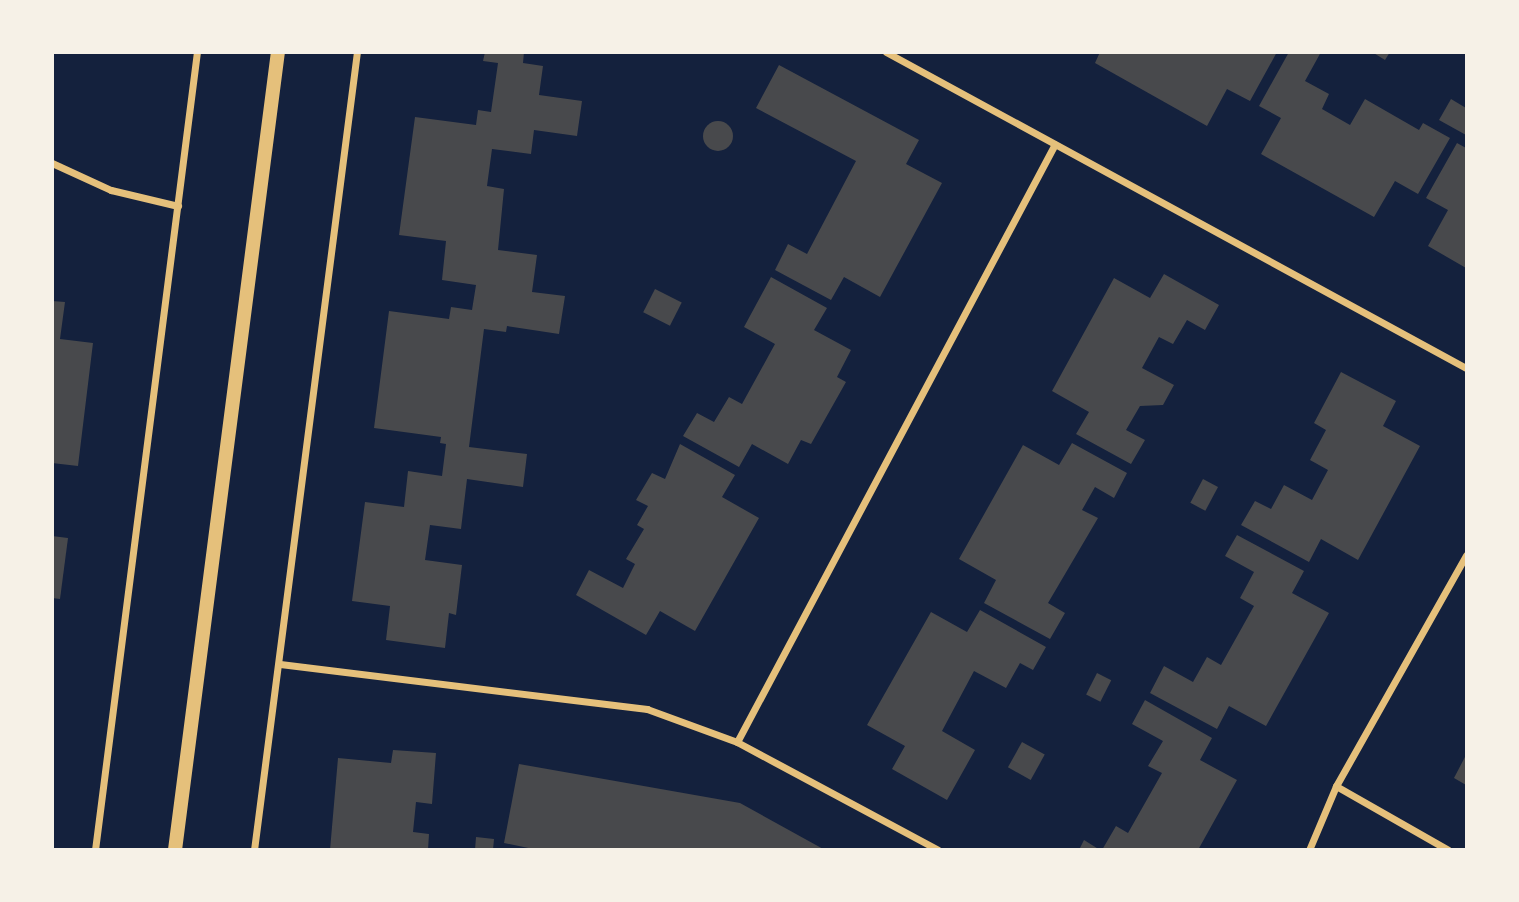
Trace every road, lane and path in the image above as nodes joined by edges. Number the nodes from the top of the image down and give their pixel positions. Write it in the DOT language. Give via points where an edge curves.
graph roads {
  1 [pos="197,52"];
  2 [pos="278,52"];
  3 [pos="358,52"];
  4 [pos="886,52"];
  5 [pos="1055,144"];
  6 [pos="52,163"];
  7 [pos="178,206"];
  8 [pos="1466,368"];
  9 [pos="1466,555"];
  10 [pos="280,664"];
  11 [pos="737,743"];
  12 [pos="1336,786"];
  13 [pos="95,849"];
  14 [pos="176,849"];
  15 [pos="254,849"];
  16 [pos="938,849"];
  17 [pos="1309,849"];
  18 [pos="1448,849"];
  1 -- 7 [label="street"];
  2 -- 14 [label="main road"];
  3 -- 10 [label="street"];
  4 -- 5 [label="street"];
  5 -- 8 [label="street"];
  5 -- 11 [label="street"];
  6 -- 7 [label="street" via="111,190"];
  7 -- 13 [label="street"];
  9 -- 12 [label="street"];
  10 -- 11 [label="street" via="647,709"];
  10 -- 15 [label="street"];
  11 -- 16 [label="street"];
  12 -- 17 [label="street"];
  12 -- 18 [label="street"];
}
